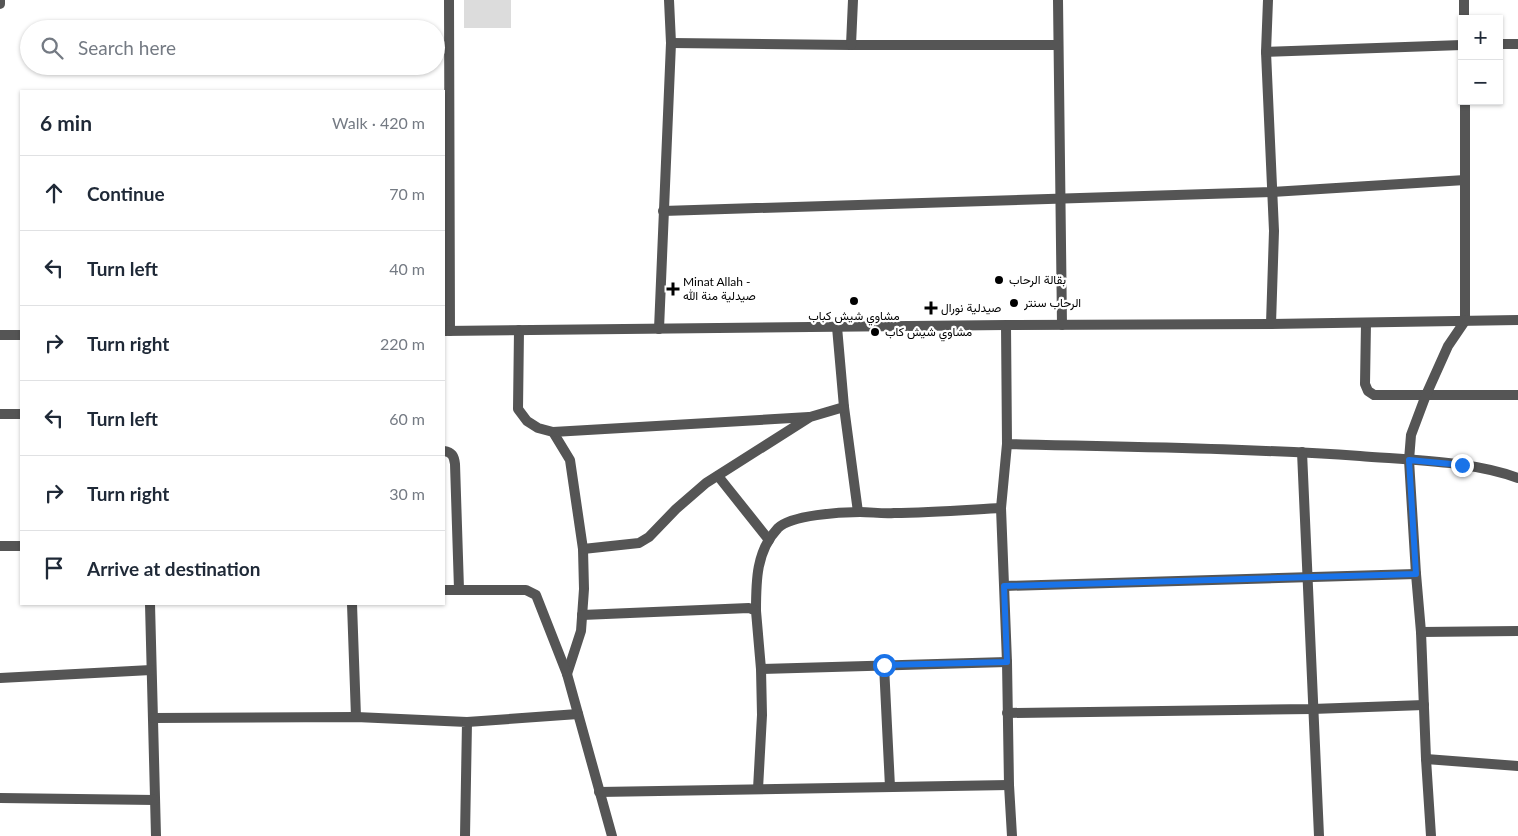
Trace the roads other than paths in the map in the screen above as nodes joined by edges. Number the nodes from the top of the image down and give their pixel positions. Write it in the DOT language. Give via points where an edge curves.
graph roads {
  1 [pos="0,0"];
  2 [pos="449,0"];
  3 [pos="669,0"];
  4 [pos="853,0"];
  5 [pos="1058,0"];
  6 [pos="1268,0"];
  7 [pos="1464,0"];
  8 [pos="0,4"];
  9 [pos="1464,15"];
  10 [pos="671,43"];
  11 [pos="1503,44"];
  12 [pos="1518,44"];
  13 [pos="851,45"];
  14 [pos="1058,45"];
  15 [pos="1458,45"];
  16 [pos="1266,52"];
  17 [pos="447,98"];
  18 [pos="1465,105"];
  19 [pos="1465,180"];
  20 [pos="1272,192"];
  21 [pos="1060,200"];
  22 [pos="663,211"];
  23 [pos="1518,320"];
  24 [pos="1466,321"];
  25 [pos="1366,322"];
  26 [pos="1271,324"];
  27 [pos="1006,325"];
  28 [pos="1062,325"];
  29 [pos="837,327"];
  30 [pos="659,329"];
  31 [pos="519,330"];
  32 [pos="447,331"];
  33 [pos="20,334"];
  34 [pos="0,335"];
  35 [pos="1518,395"];
  36 [pos="1426,396"];
  37 [pos="844,407"];
  38 [pos="0,414"];
  39 [pos="20,414"];
  40 [pos="810,417"];
  41 [pos="553,432"];
  42 [pos="1007,444"];
  43 [pos="445,451"];
  44 [pos="1302,452"];
  45 [pos="1409,460"];
  46 [pos="718,476"];
  47 [pos="1518,478"];
  48 [pos="1001,508"];
  49 [pos="858,512"];
  50 [pos="769,540"];
  51 [pos="0,546"];
  52 [pos="20,546"];
  53 [pos="583,549"];
  54 [pos="1416,574"];
  55 [pos="1307,577"];
  56 [pos="1004,586"];
  57 [pos="459,589"];
  58 [pos="445,590"];
  59 [pos="150,605"];
  60 [pos="352,605"];
  61 [pos="756,611"];
  62 [pos="582,615"];
  63 [pos="1518,631"];
  64 [pos="1421,632"];
  65 [pos="1007,662"];
  66 [pos="884,665"];
  67 [pos="761,669"];
  68 [pos="151,670"];
  69 [pos="567,674"];
  70 [pos="0,678"];
  71 [pos="1424,705"];
  72 [pos="1312,709"];
  73 [pos="1007,713"];
  74 [pos="578,714"];
  75 [pos="356,717"];
  76 [pos="153,718"];
  77 [pos="467,722"];
  78 [pos="1426,759"];
  79 [pos="1518,766"];
  80 [pos="1008,785"];
  81 [pos="890,787"];
  82 [pos="758,789"];
  83 [pos="599,792"];
  84 [pos="0,798"];
  85 [pos="155,800"];
  86 [pos="156,836"];
  87 [pos="465,836"];
  88 [pos="612,836"];
  89 [pos="1012,836"];
  90 [pos="1319,836"];
  91 [pos="1431,836"];
  1 -- 8 [label="street"];
  2 -- 17 [label="street"];
  3 -- 10 [label="street"];
  4 -- 13 [label="street"];
  5 -- 14 [label="street"];
  6 -- 16 [label="street"];
  7 -- 9 [label="street"];
  10 -- 13 [label="street"];
  10 -- 22 [label="street"];
  11 -- 12 [label="street"];
  13 -- 14 [label="street"];
  14 -- 21 [label="street"];
  15 -- 16 [label="street"];
  16 -- 20 [label="street"];
  17 -- 32 [label="street"];
  18 -- 19 [label="street"];
  19 -- 20 [label="street"];
  19 -- 24 [label="street"];
  20 -- 21 [label="street"];
  20 -- 26 [label="street"];
  21 -- 22 [label="street"];
  21 -- 28 [label="street"];
  22 -- 30 [label="street"];
  23 -- 24 [label="street"];
  24 -- 25 [label="street"];
  24 -- 36 [label="street" via="1448,346"];
  25 -- 26 [label="street"];
  25 -- 36 [label="street" via="1365,384 1368,391 1374,395"];
  26 -- 28 [label="street"];
  27 -- 28 [label="street"];
  27 -- 29 [label="street"];
  27 -- 42 [label="street"];
  29 -- 30 [label="street"];
  29 -- 37 [label="street"];
  30 -- 31 [label="street"];
  31 -- 32 [label="street"];
  31 -- 41 [label="street" via="518,409 538,428"];
  33 -- 34 [label="street"];
  35 -- 36 [label="street"];
  36 -- 45 [label="street" via="1411,435"];
  37 -- 40 [label="street"];
  37 -- 49 [label="street"];
  38 -- 39 [label="street"];
  40 -- 41 [label="street"];
  40 -- 46 [label="street"];
  41 -- 53 [label="street" via="570,460"];
  42 -- 44 [label="street"];
  42 -- 48 [label="street"];
  43 -- 57 [label="street" via="454,456 455,464"];
  44 -- 45 [label="street"];
  44 -- 55 [label="street"];
  45 -- 47 [label="street" via="1462,465"];
  45 -- 54 [label="street"];
  46 -- 50 [label="street"];
  46 -- 53 [label="street" via="639,543"];
  48 -- 49 [label="street" via="893,514"];
  48 -- 56 [label="street"];
  49 -- 50 [label="street" via="797,518 780,526"];
  50 -- 61 [label="street" via="760,557 756,577"];
  51 -- 52 [label="street"];
  53 -- 62 [label="street"];
  54 -- 55 [label="street"];
  54 -- 64 [label="street"];
  55 -- 56 [label="street"];
  55 -- 72 [label="street"];
  56 -- 65 [label="street"];
  57 -- 58 [label="street"];
  57 -- 69 [label="street" via="534,592"];
  59 -- 68 [label="street"];
  60 -- 75 [label="street"];
  61 -- 62 [label="street" via="749,608"];
  61 -- 67 [label="street"];
  62 -- 69 [label="street" via="581,631"];
  63 -- 64 [label="street"];
  64 -- 71 [label="street"];
  65 -- 66 [label="street"];
  65 -- 73 [label="street"];
  66 -- 67 [label="street"];
  66 -- 81 [label="street"];
  67 -- 82 [label="street"];
  68 -- 70 [label="street"];
  68 -- 76 [label="street"];
  69 -- 74 [label="street"];
  71 -- 72 [label="street"];
  71 -- 78 [label="street"];
  72 -- 73 [label="street"];
  72 -- 90 [label="street"];
  73 -- 80 [label="street"];
  74 -- 77 [label="street"];
  74 -- 83 [label="street"];
  75 -- 76 [label="street"];
  75 -- 77 [label="street"];
  76 -- 85 [label="street"];
  77 -- 87 [label="street"];
  78 -- 79 [label="street"];
  78 -- 91 [label="street"];
  80 -- 81 [label="street"];
  80 -- 89 [label="street"];
  81 -- 82 [label="street"];
  82 -- 83 [label="street"];
  83 -- 88 [label="street"];
  84 -- 85 [label="street"];
  85 -- 86 [label="street"];
}
